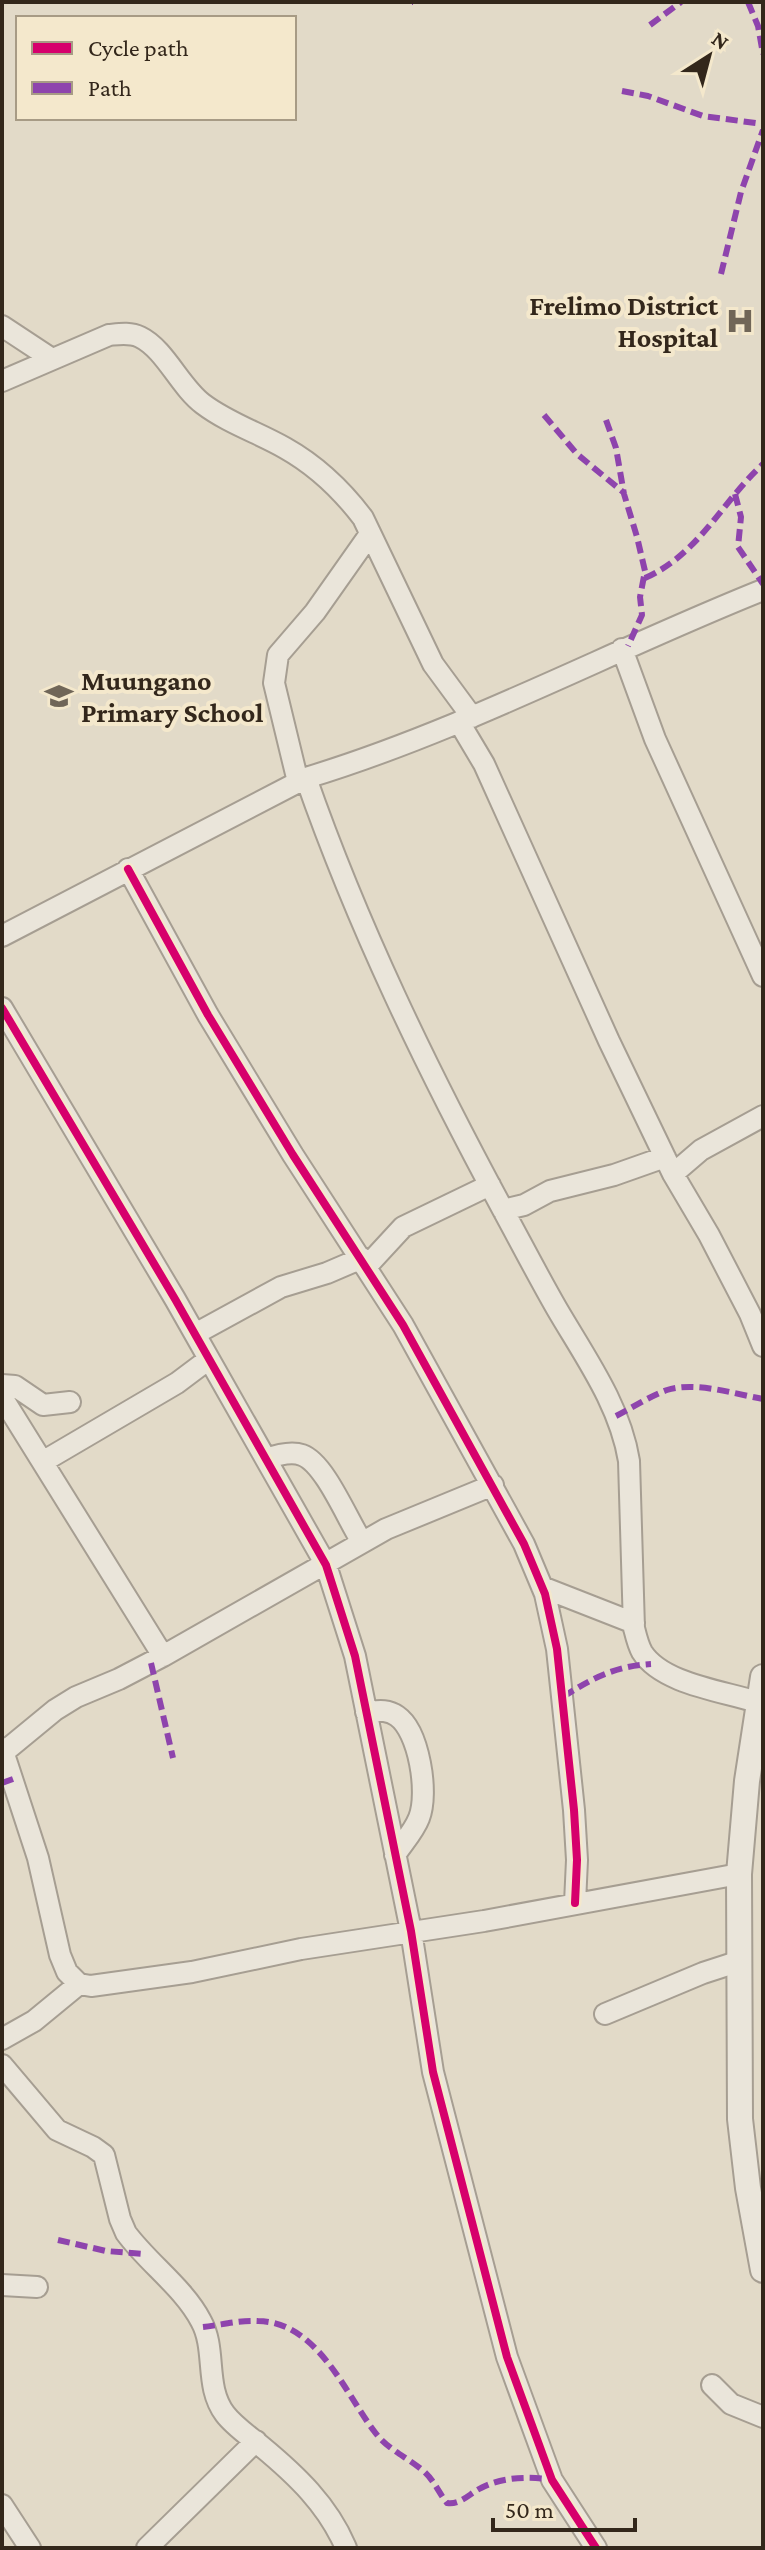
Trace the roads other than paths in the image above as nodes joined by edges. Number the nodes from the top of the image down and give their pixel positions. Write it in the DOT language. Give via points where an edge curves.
graph roads {
  1 [pos="2,326"];
  2 [pos="52,359"];
  3 [pos="2,381"];
  4 [pos="370,534"];
  5 [pos="761,597"];
  6 [pos="622,649"];
  7 [pos="466,720"];
  8 [pos="302,780"];
  9 [pos="128,869"];
  10 [pos="2,936"];
  11 [pos="763,976"];
  12 [pos="2,1008"];
  13 [pos="763,1116"];
  14 [pos="669,1166"];
  15 [pos="490,1185"];
  16 [pos="503,1210"];
  17 [pos="364,1262"];
  18 [pos="195,1334"];
  19 [pos="763,1346"];
  20 [pos="209,1359"];
  21 [pos="2,1385"];
  22 [pos="2,1397"];
  23 [pos="70,1402"];
  24 [pos="266,1459"];
  25 [pos="44,1461"];
  26 [pos="493,1485"];
  27 [pos="362,1542"];
  28 [pos="326,1565"];
  29 [pos="542,1587"];
  30 [pos="634,1623"];
  31 [pos="163,1656"];
  32 [pos="763,1677"];
  33 [pos="757,1702"];
  34 [pos="366,1712"];
  35 [pos="3,1750"];
  36 [pos="755,1780"];
  37 [pos="395,1855"];
  38 [pos="739,1874"];
  39 [pos="575,1903"];
  40 [pos="411,1931"];
  41 [pos="740,1961"];
  42 [pos="79,1984"];
  43 [pos="605,2014"];
  44 [pos="2,2039"];
  45 [pos="2,2065"];
  46 [pos="756,2188"];
  47 [pos="763,2270"];
  48 [pos="2,2285"];
  49 [pos="37,2287"];
  50 [pos="712,2385"];
  51 [pos="763,2417"];
  52 [pos="256,2441"];
  53 [pos="2,2505"];
  54 [pos="30,2548"];
  55 [pos="147,2548"];
  56 [pos="346,2548"];
  57 [pos="596,2548"];
  1 -- 2 [label="street"];
  2 -- 3 [label="street"];
  2 -- 4 [label="street" via="109,335 140,337 203,405 321,471 347,496"];
  4 -- 7 [label="street"];
  4 -- 8 [label="street" via="278,655 274,683"];
  5 -- 6 [label="street"];
  6 -- 7 [label="street"];
  6 -- 11 [label="street" via="661,753"];
  7 -- 8 [label="street"];
  7 -- 14 [label="street"];
  8 -- 9 [label="street"];
  8 -- 15 [label="street" via="404,1017"];
  9 -- 10 [label="street"];
  9 -- 17 [label="street" via="216,1028"];
  12 -- 18 [label="street"];
  13 -- 14 [label="street"];
  14 -- 16 [label="street" via="550,1191"];
  14 -- 19 [label="street" via="737,1287"];
  15 -- 16 [label="street"];
  15 -- 17 [label="street" via="403,1227"];
  16 -- 30 [label="street" via="603,1384 626,1442"];
  17 -- 18 [label="street" via="281,1287"];
  17 -- 26 [label="street"];
  18 -- 20 [label="street"];
  20 -- 24 [label="street"];
  20 -- 25 [label="street"];
  21 -- 23 [label="street" via="15,1386 43,1405"];
  22 -- 25 [label="street"];
  24 -- 27 [label="street" via="294,1453 309,1459"];
  24 -- 28 [label="street"];
  25 -- 31 [label="street"];
  26 -- 27 [label="street"];
  26 -- 29 [label="street"];
  27 -- 28 [label="street"];
  28 -- 31 [label="street"];
  28 -- 34 [label="street" via="355,1656"];
  29 -- 30 [label="street"];
  29 -- 39 [label="street" via="557,1649 570,1757"];
  30 -- 33 [label="street" via="639,1646 652,1665 671,1677"];
  31 -- 35 [label="street" via="66,1703"];
  32 -- 33 [label="street"];
  33 -- 36 [label="street"];
  34 -- 37 [label="street"];
  34 -- 37 [label="street" via="396,1715 413,1738 418,1758 423,1801 419,1818"];
  35 -- 42 [label="street" via="38,1858 60,1955"];
  36 -- 38 [label="street"];
  37 -- 40 [label="street"];
  38 -- 39 [label="street"];
  38 -- 41 [label="street"];
  39 -- 40 [label="street"];
  40 -- 42 [label="street" via="192,1972"];
  40 -- 57 [label="street" via="433,2072 507,2357 552,2480"];
  41 -- 43 [label="street"];
  41 -- 46 [label="street" via="740,2119"];
  42 -- 44 [label="street"];
  45 -- 52 [label="street" via="57,2130 104,2155 126,2233 201,2320 217,2402"];
  46 -- 47 [label="street"];
  48 -- 49 [label="street"];
  50 -- 51 [label="street" via="731,2404"];
  52 -- 55 [label="street"];
  52 -- 56 [label="street" via="328,2512"];
  53 -- 54 [label="street"];
}
